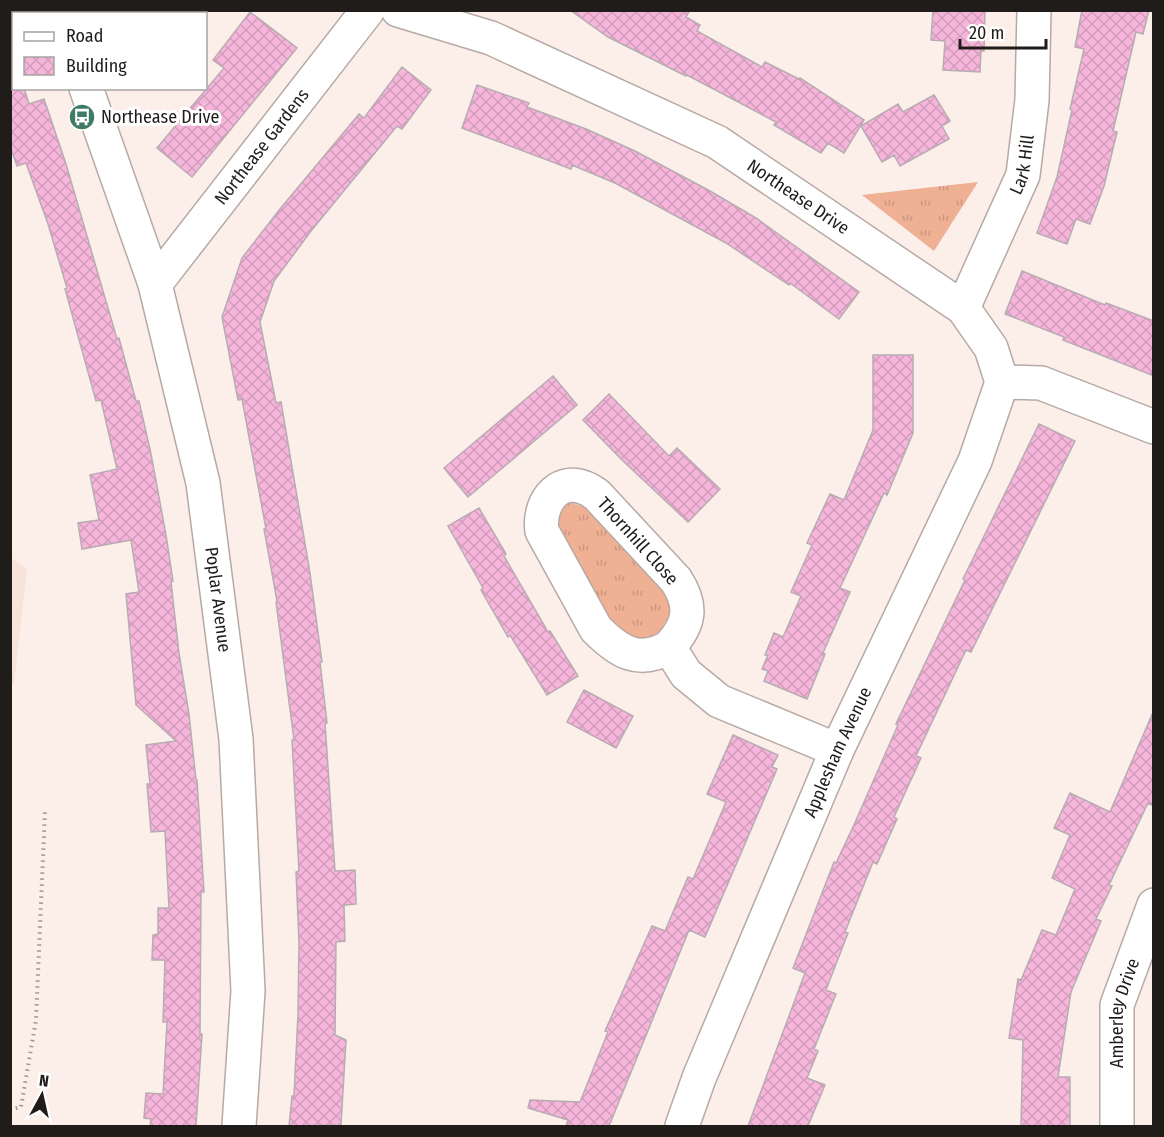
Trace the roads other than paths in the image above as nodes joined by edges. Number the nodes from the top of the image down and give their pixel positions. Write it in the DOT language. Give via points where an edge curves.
graph roads {
  1 [pos="368,10"];
  2 [pos="398,10"];
  3 [pos="1034,10"];
  4 [pos="486,24"];
  5 [pos="87,90"];
  6 [pos="156,284"];
  7 [pos="963,308"];
  8 [pos="1002,382"];
  9 [pos="1154,427"];
  10 [pos="669,647"];
  11 [pos="837,750"];
  12 [pos="1154,905"];
  13 [pos="239,1126"];
  14 [pos="682,1126"];
  15 [pos="1117,1126"];
  1 -- 6 [label="street, Northease Gardens"];
  2 -- 4 [label="street, Northease Drive"];
  3 -- 7 [label="street, Lark Hill" via="1032,100 1023,175"];
  4 -- 7 [label="street, Northease Drive" via="717,142"];
  5 -- 6 [label="street, Poplar Avenue"];
  6 -- 13 [label="street, Poplar Avenue" via="203,483 237,739 248,991"];
  7 -- 8 [label="street, Northease Drive" via="991,348"];
  8 -- 9 [label="street" via="1041,383"];
  8 -- 11 [label="street, Applesham Avenue" via="975,460"];
  10 -- 10 [label="street, Thornhill Close" via="651,654 629,653 616,648 596,628 542,531 542,509 555,492 573,486 597,495 676,580 684,593 687,618"];
  10 -- 11 [label="street" via="686,674 719,700"];
  11 -- 14 [label="street, Applesham Avenue"];
  12 -- 15 [label="street, Amberley Drive" via="1117,1005"];
}
